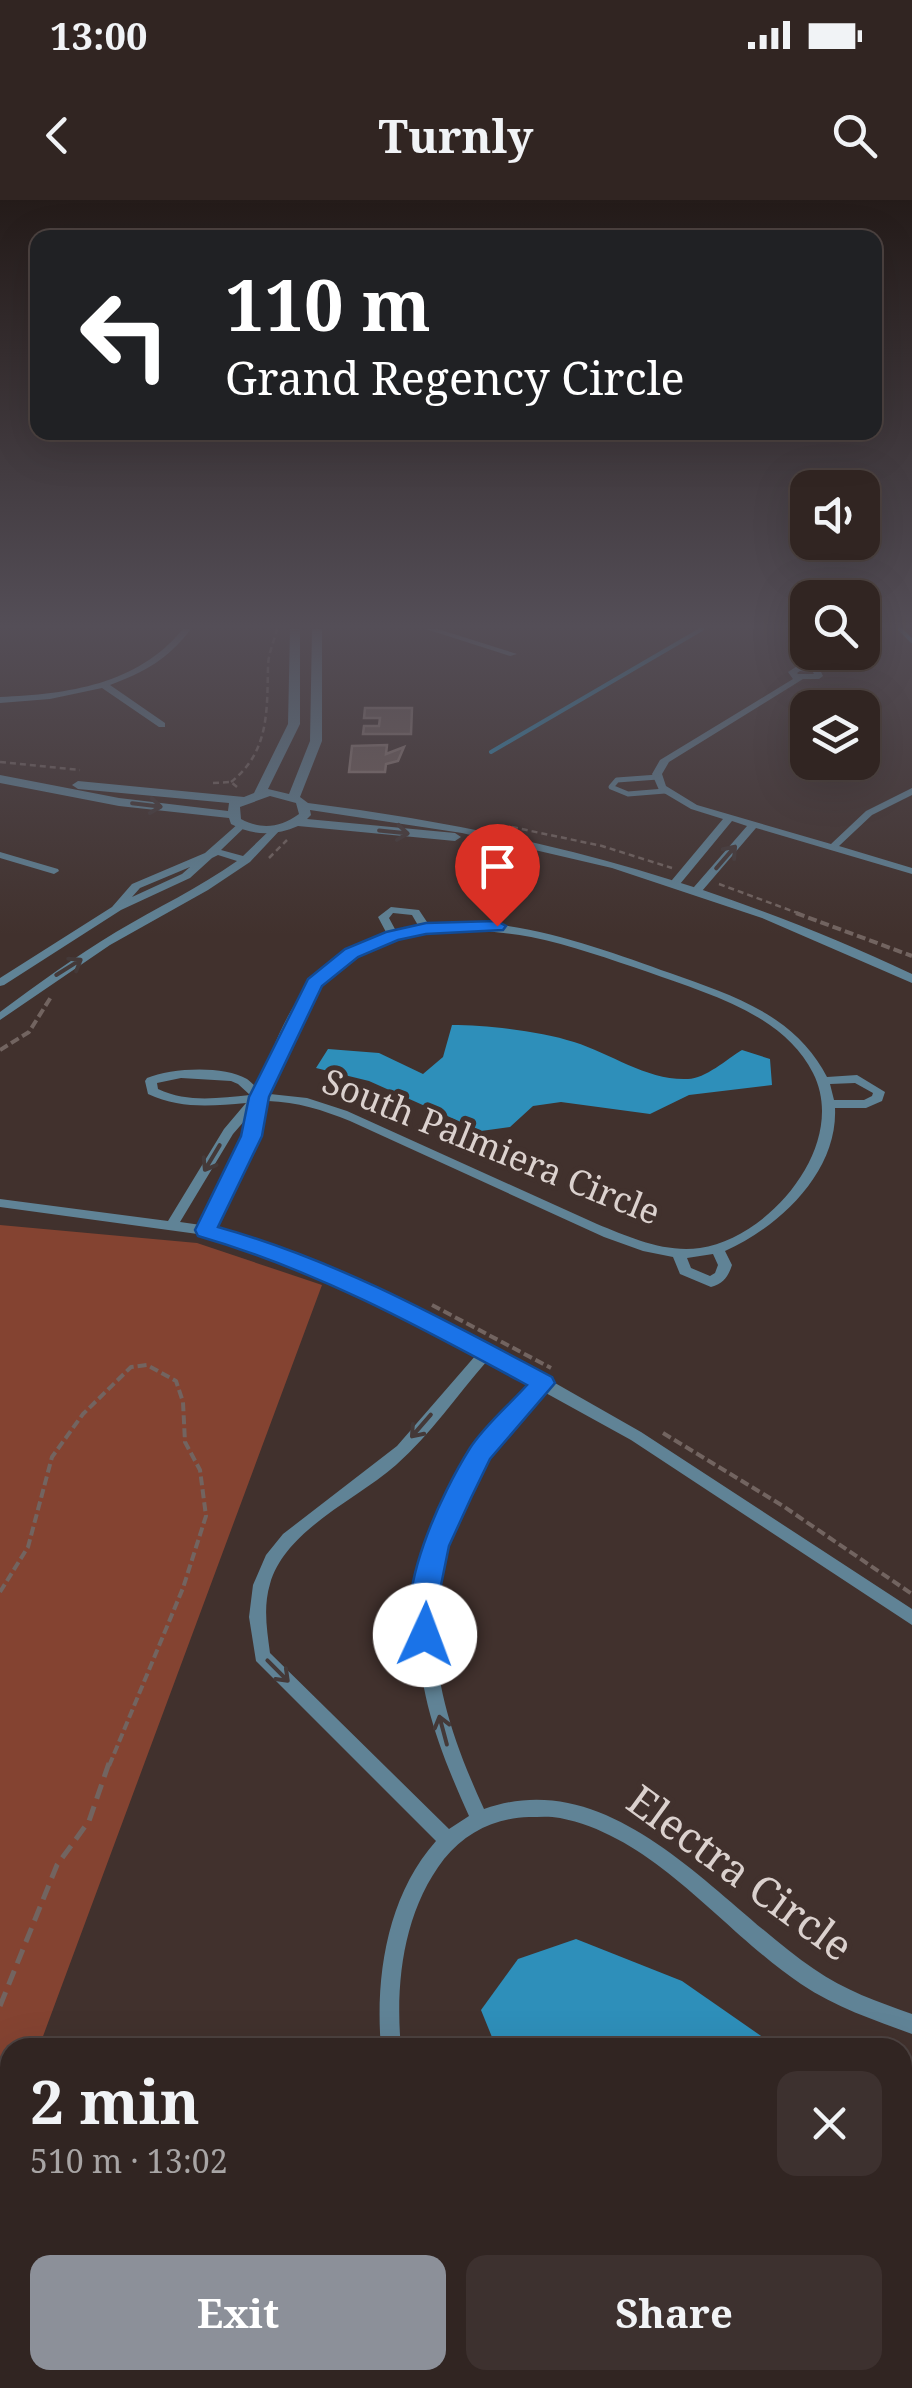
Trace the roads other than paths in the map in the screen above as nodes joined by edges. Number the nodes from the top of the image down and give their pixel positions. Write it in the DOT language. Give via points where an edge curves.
graph roads {
  1 [pos="291,731"];
  2 [pos="316,731"];
  3 [pos="713,731"];
  4 [pos="658,777"];
  5 [pos="0,778"];
  6 [pos="17,782"];
  7 [pos="262,789"];
  8 [pos="665,791"];
  9 [pos="912,791"];
  10 [pos="294,796"];
  11 [pos="240,800"];
  12 [pos="305,806"];
  13 [pos="730,817"];
  14 [pos="237,820"];
  15 [pos="296,822"];
  16 [pos="754,824"];
  17 [pos="272,834"];
  18 [pos="511,841"];
  19 [pos="835,845"];
  20 [pos="217,852"];
  21 [pos="0,855"];
  22 [pos="246,860"];
  23 [pos="912,870"];
  24 [pos="54,871"];
  25 [pos="676,882"];
  26 [pos="698,889"];
  27 [pos="116,909"];
  28 [pos="142,922"];
  29 [pos="426,929"];
  30 [pos="393,936"];
  31 [pos="912,979"];
  32 [pos="0,983"];
  33 [pos="0,1017"];
  34 [pos="824,1080"];
  35 [pos="259,1097"];
  36 [pos="831,1104"];
  37 [pos="0,1203"];
  38 [pos="172,1224"];
  39 [pos="206,1230"];
  40 [pos="718,1248"];
  41 [pos="679,1254"];
  42 [pos="486,1353"];
  43 [pos="543,1383"];
  44 [pos="912,1618"];
  45 [pos="480,1820"];
  46 [pos="446,1839"];
  47 [pos="912,2024"];
  48 [pos="391,2038"];
  1 -- 7 [label="street"];
  2 -- 10 [label="street"];
  3 -- 4 [label="street" via="665,760"];
  4 -- 8 [label="street"];
  4 -- 8 [label="lane" via="617,780 611,787 628,794"];
  5 -- 6 [label="street"];
  6 -- 11 [label="street"];
  6 -- 14 [label="street, one-way"];
  7 -- 10 [label="street"];
  7 -- 11 [label="street"];
  8 -- 13 [label="street"];
  9 -- 19 [label="street" via="869,813"];
  10 -- 12 [label="street"];
  11 -- 14 [label="street"];
  12 -- 15 [label="street"];
  12 -- 18 [label="street" via="424,821"];
  13 -- 16 [label="street"];
  13 -- 25 [label="street"];
  14 -- 17 [label="street"];
  14 -- 20 [label="street"];
  15 -- 17 [label="street"];
  15 -- 18 [label="street, one-way"];
  16 -- 19 [label="street"];
  26 -- 16 [label="street, one-way"];
  17 -- 22 [label="street"];
  18 -- 25 [label="street"];
  19 -- 23 [label="street"];
  20 -- 22 [label="street"];
  20 -- 27 [label="street" via="186,876"];
  21 -- 24 [label="street"];
  22 -- 28 [label="street"];
  25 -- 26 [label="street"];
  26 -- 31 [label="street" via="801,926"];
  27 -- 28 [label="street"];
  27 -- 32 [label="street"];
  33 -- 28 [label="street, one-way"];
  29 -- 30 [label="street, South Palmiera Circle"];
  29 -- 30 [label="street, South Palmiera Circle" via="415,912 391,910 383,917"];
  29 -- 34 [label="street, South Palmiera Circle" via="497,926 536,933 691,984 759,1014 801,1046"];
  30 -- 35 [label="street, South Palmiera Circle" via="352,953 314,983"];
  34 -- 36 [label="street, South Palmiera Circle"];
  34 -- 36 [label="street" via="857,1080 879,1092 866,1104"];
  35 -- 35 [label="street" via="230,1104 164,1098 152,1091 151,1081 161,1074 240,1080"];
  35 -- 38 [label="street, one-way" via="228,1132"];
  35 -- 39 [label="street" via="251,1136"];
  35 -- 41 [label="street, South Palmiera Circle" via="315,1104 593,1227"];
  36 -- 40 [label="street, South Palmiera Circle" via="829,1138 807,1178 758,1230"];
  37 -- 38 [label="street"];
  38 -- 39 [label="street"];
  39 -- 42 [label="street" via="358,1286"];
  40 -- 41 [label="street, South Palmiera Circle"];
  40 -- 41 [label="street, South Palmiera Circle" via="725,1265 711,1282 685,1271"];
  42 -- 43 [label="street"];
  42 -- 46 [label="street, one-way" via="390,1462 308,1518 275,1551 260,1583 255,1621 262,1656"];
  43 -- 44 [label="street" via="636,1436"];
  45 -- 43 [label="street, one-way" via="439,1714 424,1600 436,1546 480,1453"];
  45 -- 46 [label="street, Electra Circle"];
  45 -- 47 [label="street, Electra Circle" via="530,1806 592,1816 619,1829 809,1978"];
  46 -- 48 [label="street, Electra Circle" via="402,1921"];
}
